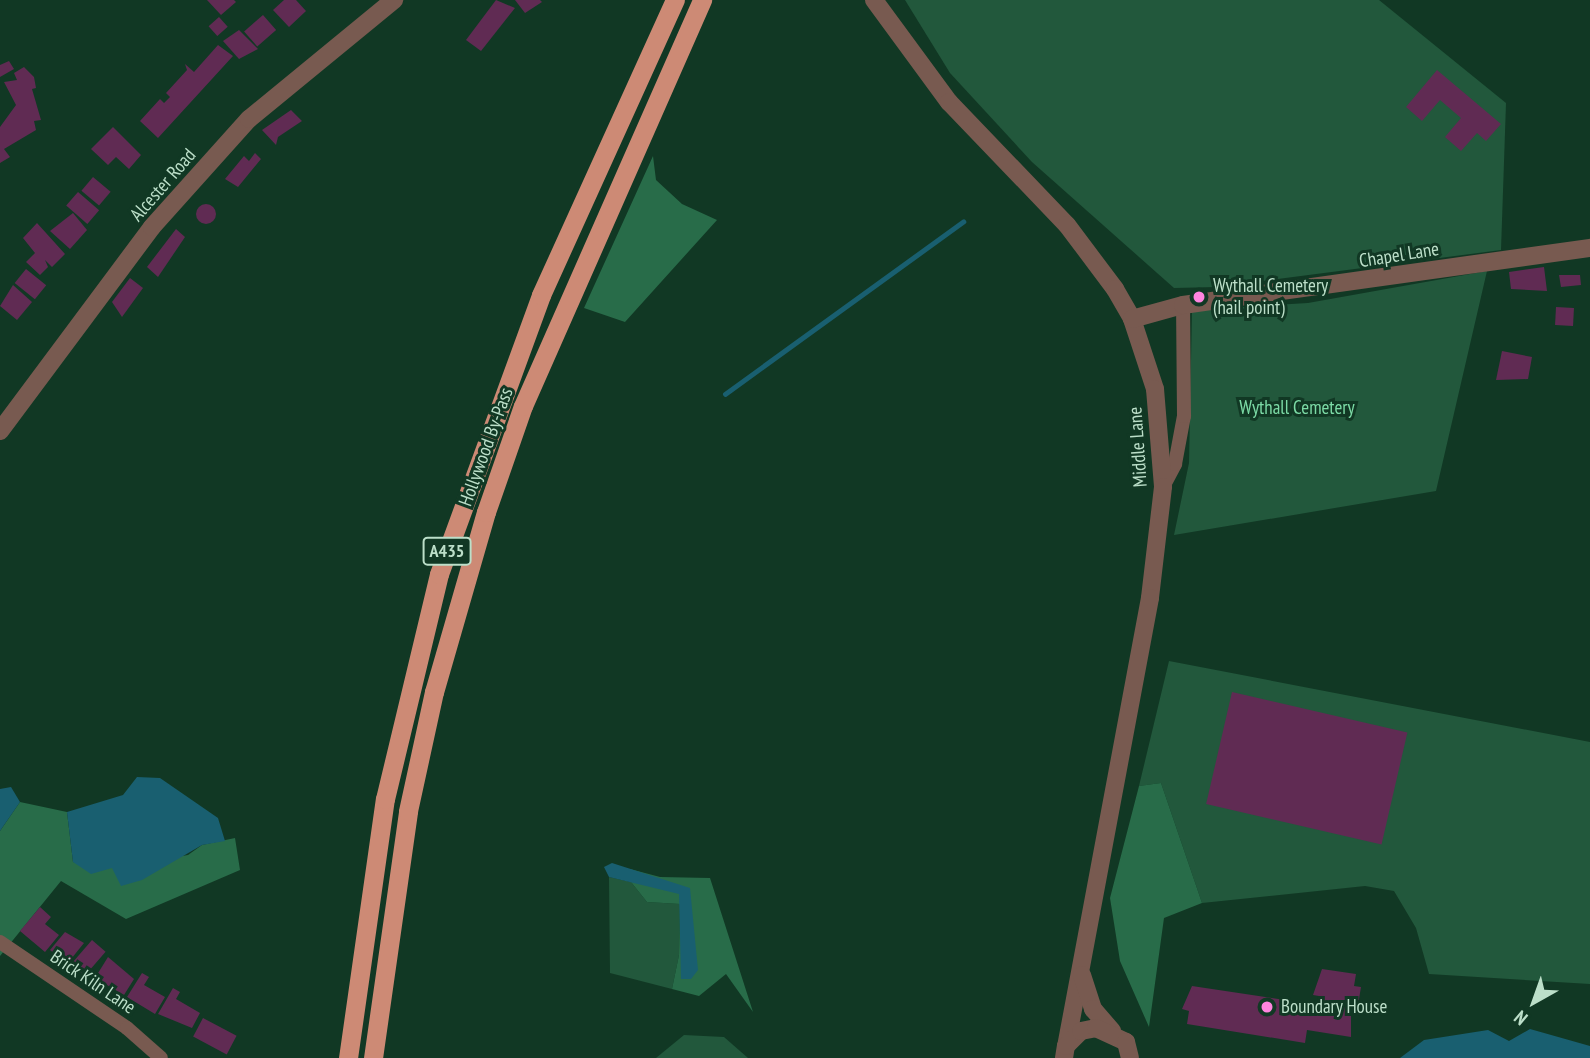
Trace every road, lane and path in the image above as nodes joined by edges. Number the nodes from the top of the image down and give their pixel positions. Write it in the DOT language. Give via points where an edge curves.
graph roads {
  1 [pos="394,0"];
  2 [pos="674,0"];
  3 [pos="702,0"];
  4 [pos="874,0"];
  5 [pos="881,0"];
  6 [pos="902,38"];
  7 [pos="1590,247"];
  8 [pos="1183,305"];
  9 [pos="1132,319"];
  10 [pos="0,431"];
  11 [pos="1163,487"];
  12 [pos="0,942"];
  13 [pos="1082,975"];
  14 [pos="1112,1031"];
  15 [pos="1065,1052"];
  16 [pos="161,1058"];
  17 [pos="348,1058"];
  18 [pos="373,1058"];
  19 [pos="1130,1058"];
  1 -- 10 [label="street, Alcester Road" via="249,119 152,227"];
  2 -- 17 [label="highway, Hollywood By-Pass / A435" via="541,295 439,574 380,825"];
  3 -- 18 [label="highway, Hollywood By-Pass / A435" via="523,406 486,512 434,692 408,811"];
  4 -- 6 [label="street, Middle Lane"];
  5 -- 6 [label="street, Middle Lane"];
  6 -- 9 [label="street, Middle Lane" via="949,102 1067,225"];
  7 -- 8 [label="street, Chapel Lane"];
  8 -- 9 [label="street, Chapel Lane"];
  8 -- 11 [label="street" via="1184,416 1175,464"];
  9 -- 11 [label="street, Middle Lane" via="1155,389"];
  11 -- 13 [label="street, Middle Lane" via="1135,701"];
  12 -- 16 [label="street, Brick Kiln Lane" via="127,1028"];
  13 -- 14 [label="street, Middle Lane" via="1093,1009"];
  13 -- 15 [label="street, Middle Lane"];
  14 -- 15 [label="street, Middle Lane" via="1081,1031"];
  14 -- 19 [label="street, Middle Lane" via="1126,1042"];
}
